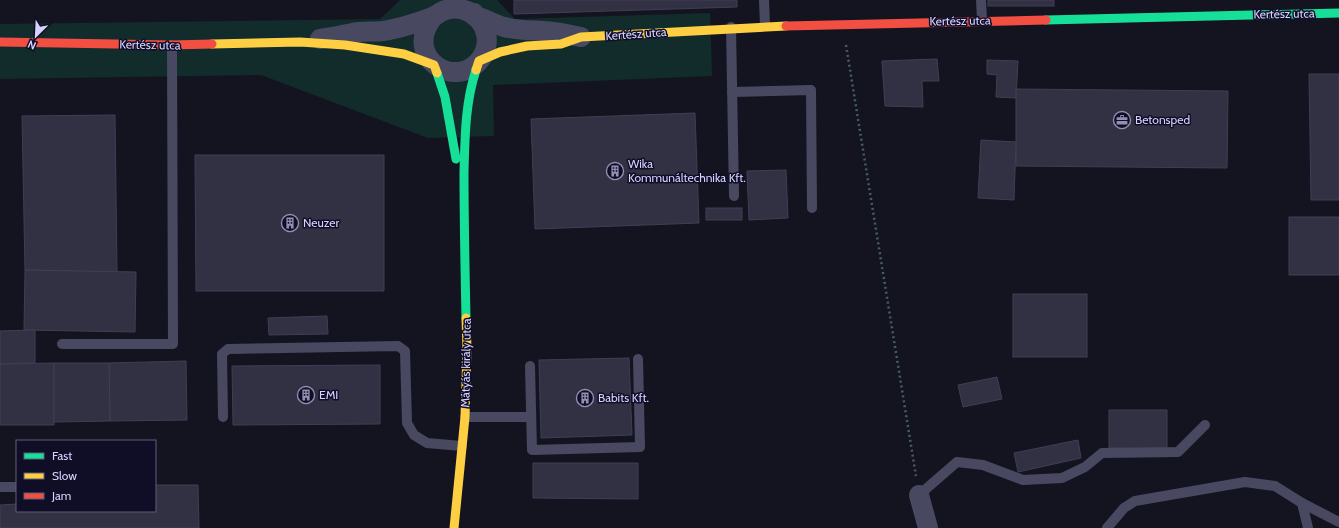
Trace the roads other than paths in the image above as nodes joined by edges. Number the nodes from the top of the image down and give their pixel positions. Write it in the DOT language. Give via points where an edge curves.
graph roads {
  1 [pos="764,0"];
  2 [pos="981,0"];
  3 [pos="436,8"];
  4 [pos="473,8"];
  5 [pos="1339,13"];
  6 [pos="982,20"];
  7 [pos="765,26"];
  8 [pos="731,27"];
  9 [pos="581,37"];
  10 [pos="0,42"];
  11 [pos="300,42"];
  12 [pos="172,45"];
  13 [pos="479,62"];
  14 [pos="434,64"];
  15 [pos="732,92"];
  16 [pos="734,196"];
  17 [pos="464,198"];
  18 [pos="812,208"];
  19 [pos="62,344"];
  20 [pos="638,358"];
  21 [pos="530,366"];
  22 [pos="223,417"];
  23 [pos="465,417"];
  24 [pos="531,417"];
  25 [pos="1206,425"];
  26 [pos="462,446"];
  27 [pos="0,487"];
  28 [pos="16,487"];
  29 [pos="919,494"];
  30 [pos="1302,503"];
  31 [pos="1339,522"];
  32 [pos="454,528"];
  33 [pos="928,528"];
  34 [pos="1107,528"];
  35 [pos="1308,528"];
  1 -- 7 [label="lane"];
  2 -- 6 [label="lane"];
  3 -- 4 [label="street" via="444,11"];
  3 -- 11 [label="street, Kertész utca" via="383,31 360,32"];
  3 -- 14 [label="street" via="424,35 427,56"];
  4 -- 9 [label="street, Kertész utca" via="494,24 504,27"];
  4 -- 13 [label="street" via="486,34 484,54"];
  5 -- 6 [label="street, Kertész utca"];
  6 -- 7 [label="street, Kertész utca"];
  7 -- 8 [label="street, Kertész utca"];
  8 -- 9 [label="street, Kertész utca"];
  8 -- 15 [label="lane"];
  9 -- 13 [label="street, Kertész utca" via="561,44 527,46 500,52"];
  10 -- 12 [label="street, Kertész utca"];
  11 -- 12 [label="street, Kertész utca"];
  11 -- 14 [label="street, Kertész utca" via="345,45 404,54"];
  12 -- 19 [label="lane" via="173,344"];
  13 -- 14 [label="street" via="455,73"];
  13 -- 17 [label="street, Mátyás király utca" via="470,89 465,138"];
  14 -- 17 [label="street, Mátyás király utca" via="445,97"];
  15 -- 16 [label="lane"];
  15 -- 18 [label="lane" via="811,90"];
  17 -- 23 [label="street, Mátyás király utca" via="467,349"];
  20 -- 24 [label="lane" via="640,447 532,450"];
  21 -- 24 [label="lane"];
  22 -- 26 [label="lane" via="222,354 228,349 398,346 405,351 407,423 414,435 428,443"];
  23 -- 24 [label="lane"];
  23 -- 26 [label="street, Mátyás király utca"];
  25 -- 29 [label="lane" via="1178,452 1102,453 1085,467 1062,478 1023,480 983,464 957,462"];
  26 -- 32 [label="street, Mátyás király utca"];
  27 -- 28 [label="lane"];
  29 -- 33 [label="street"];
  30 -- 31 [label="lane"];
  30 -- 34 [label="lane" via="1275,486 1245,482 1135,501 1124,508"];
  30 -- 35 [label="lane"];
}
